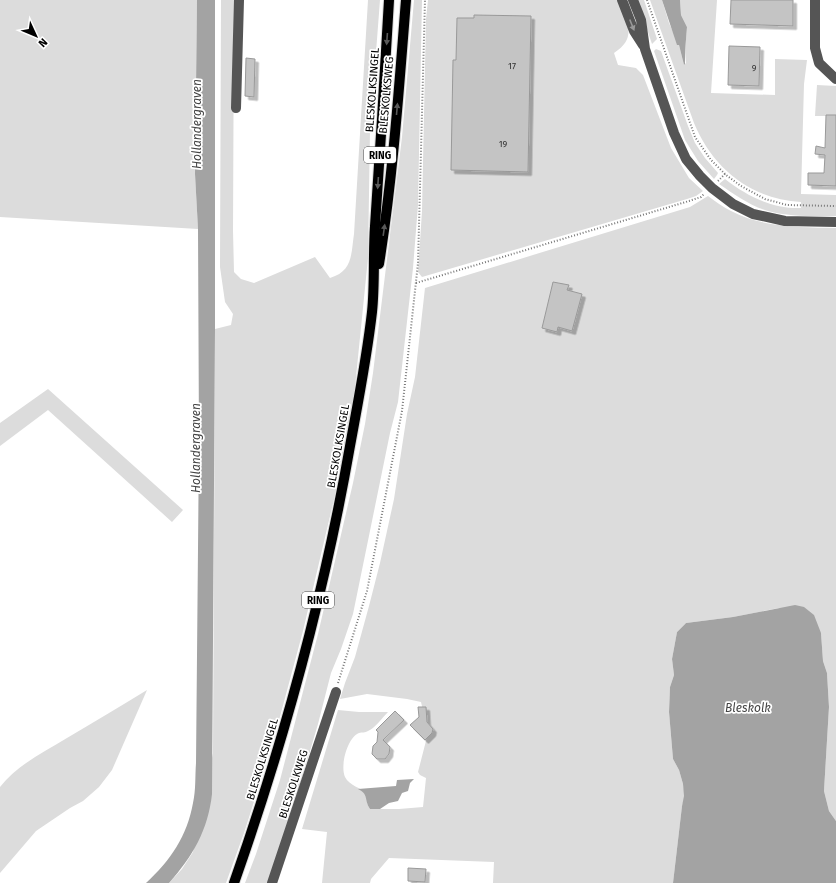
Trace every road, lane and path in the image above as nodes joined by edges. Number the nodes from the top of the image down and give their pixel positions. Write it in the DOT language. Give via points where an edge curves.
graph roads {
  1 [pos="239,0"];
  2 [pos="389,0"];
  3 [pos="406,0"];
  4 [pos="425,0"];
  5 [pos="622,0"];
  6 [pos="633,0"];
  7 [pos="647,0"];
  8 [pos="815,0"];
  9 [pos="645,49"];
  10 [pos="836,79"];
  11 [pos="236,108"];
  12 [pos="725,174"];
  13 [pos="712,188"];
  14 [pos="836,206"];
  15 [pos="836,222"];
  16 [pos="416,283"];
  17 [pos="372,310"];
  18 [pos="336,692"];
  19 [pos="234,883"];
  20 [pos="272,883"];
  1 -- 11 [label="street"];
  2 -- 17 [label="main road, BLESKOLKSINGEL / RING, one-way"];
  17 -- 3 [label="main road, BLESKOLKSWEG / RING, one-way" via="385,229"];
  4 -- 16 [label="path"];
  5 -- 9 [label="street, one-way" via="634,31"];
  6 -- 9 [label="street" via="641,20"];
  7 -- 12 [label="path" via="695,137 711,160"];
  8 -- 10 [label="street" via="814,48 819,63"];
  9 -- 13 [label="street" via="674,133 686,159"];
  12 -- 13 [label="path"];
  12 -- 14 [label="path" via="765,199 787,205"];
  13 -- 15 [label="street" via="733,204 753,214 785,221"];
  13 -- 16 [label="path" via="701,197 689,201"];
  16 -- 18 [label="path" via="401,419 367,591"];
  17 -- 19 [label="main road, BLESKOLKSINGEL / RING" via="344,483 316,610 286,722"];
  18 -- 20 [label="street, BLESKOLKWEG"];
}
